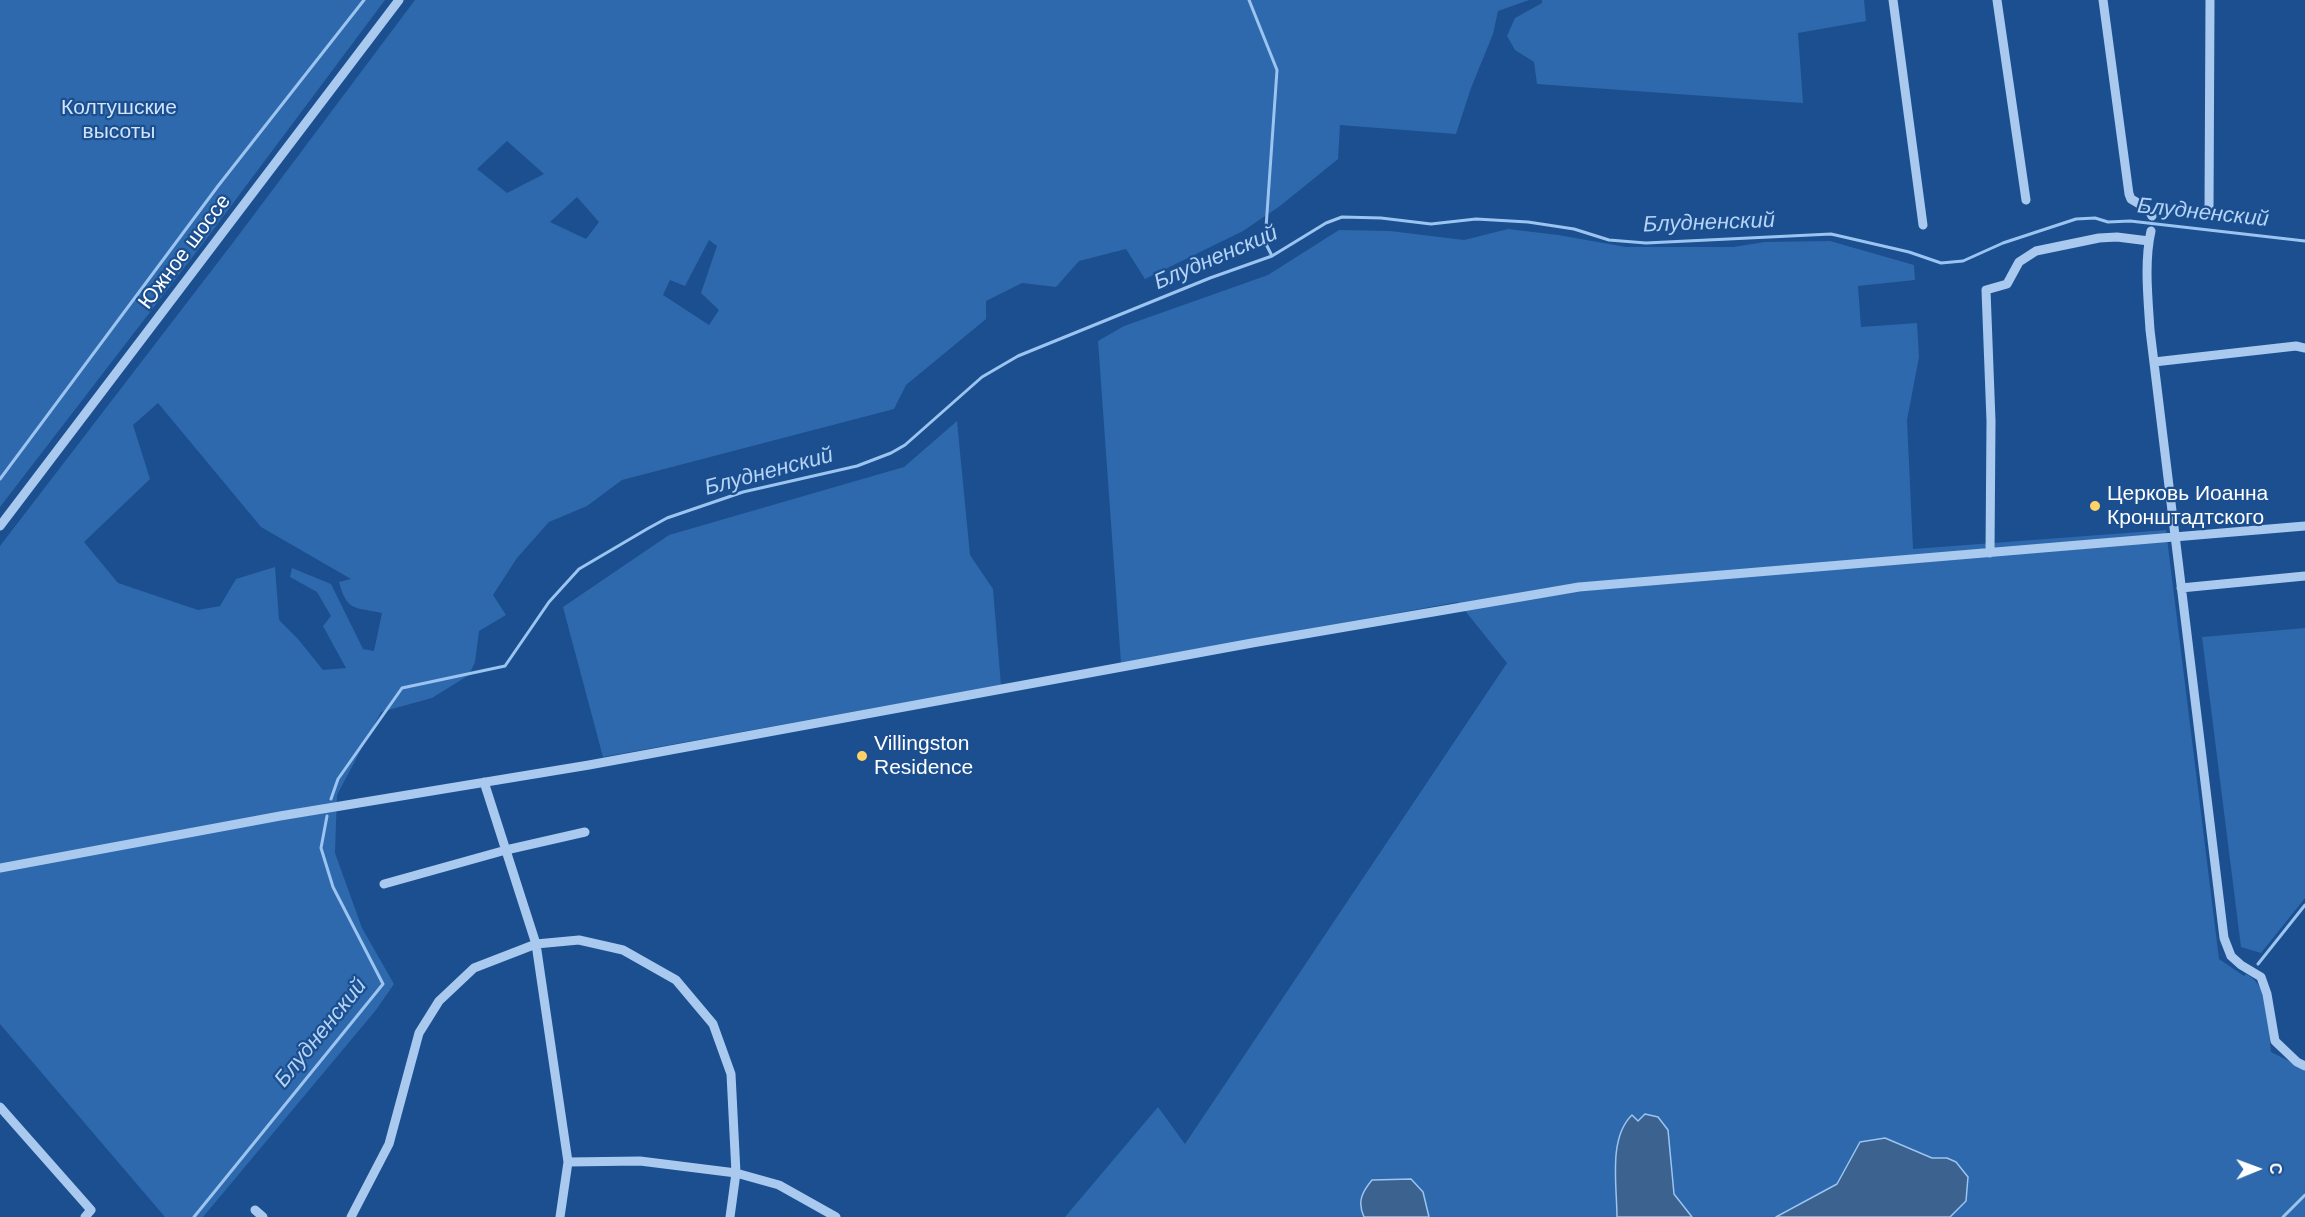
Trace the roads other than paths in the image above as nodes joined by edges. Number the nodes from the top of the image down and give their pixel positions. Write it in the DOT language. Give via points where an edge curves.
graph roads {
  1 [pos="399,0"];
  2 [pos="1893,0"];
  3 [pos="1997,0"];
  4 [pos="2103,0"];
  5 [pos="2210,0"];
  6 [pos="2026,200"];
  7 [pos="2209,210"];
  8 [pos="2152,216"];
  9 [pos="1923,225"];
  10 [pos="2151,231"];
  11 [pos="2149,241"];
  12 [pos="2305,348"];
  13 [pos="2154,362"];
  14 [pos="0,526"];
  15 [pos="2305,526"];
  16 [pos="2175,537"];
  17 [pos="1990,553"];
  18 [pos="2305,576"];
  19 [pos="2181,588"];
  20 [pos="484,782"];
  21 [pos="585,832"];
  22 [pos="506,850"];
  23 [pos="0,868"];
  24 [pos="384,884"];
  25 [pos="536,944"];
  26 [pos="2305,1066"];
  27 [pos="0,1107"];
  28 [pos="568,1162"];
  29 [pos="736,1173"];
  30 [pos="255,1210"];
  31 [pos="85,1217"];
  32 [pos="263,1217"];
  33 [pos="351,1217"];
  34 [pos="560,1217"];
  35 [pos="730,1217"];
  36 [pos="836,1217"];
  1 -- 14 [label="street, Южное шоссе"];
  2 -- 9 [label="street"];
  3 -- 6 [label="street"];
  4 -- 8 [label="street" via="2129,194"];
  5 -- 7 [label="street"];
  10 -- 11 [label="street"];
  11 -- 13 [label="street" via="2148,299"];
  11 -- 17 [label="street" via="2117,237 2036,251 2019,262 2007,284 1986,290"];
  12 -- 13 [label="street"];
  13 -- 16 [label="street"];
  15 -- 16 [label="street"];
  16 -- 17 [label="street"];
  16 -- 19 [label="street"];
  17 -- 20 [label="street" via="1579,587"];
  18 -- 19 [label="street"];
  19 -- 26 [label="street" via="2224,938 2232,956 2261,977 2275,1041"];
  20 -- 22 [label="street"];
  20 -- 23 [label="street"];
  21 -- 22 [label="street"];
  22 -- 24 [label="street"];
  22 -- 25 [label="street"];
  25 -- 28 [label="street"];
  25 -- 29 [label="street" via="579,940 623,950 676,980 713,1024 731,1074"];
  25 -- 33 [label="street" via="474,968 439,1001 419,1033 389,1144"];
  27 -- 31 [label="street" via="91,1210"];
  28 -- 29 [label="street" via="640,1161"];
  28 -- 34 [label="street"];
  29 -- 35 [label="street"];
  29 -- 36 [label="street" via="779,1185"];
  30 -- 32 [label="street"];
}
